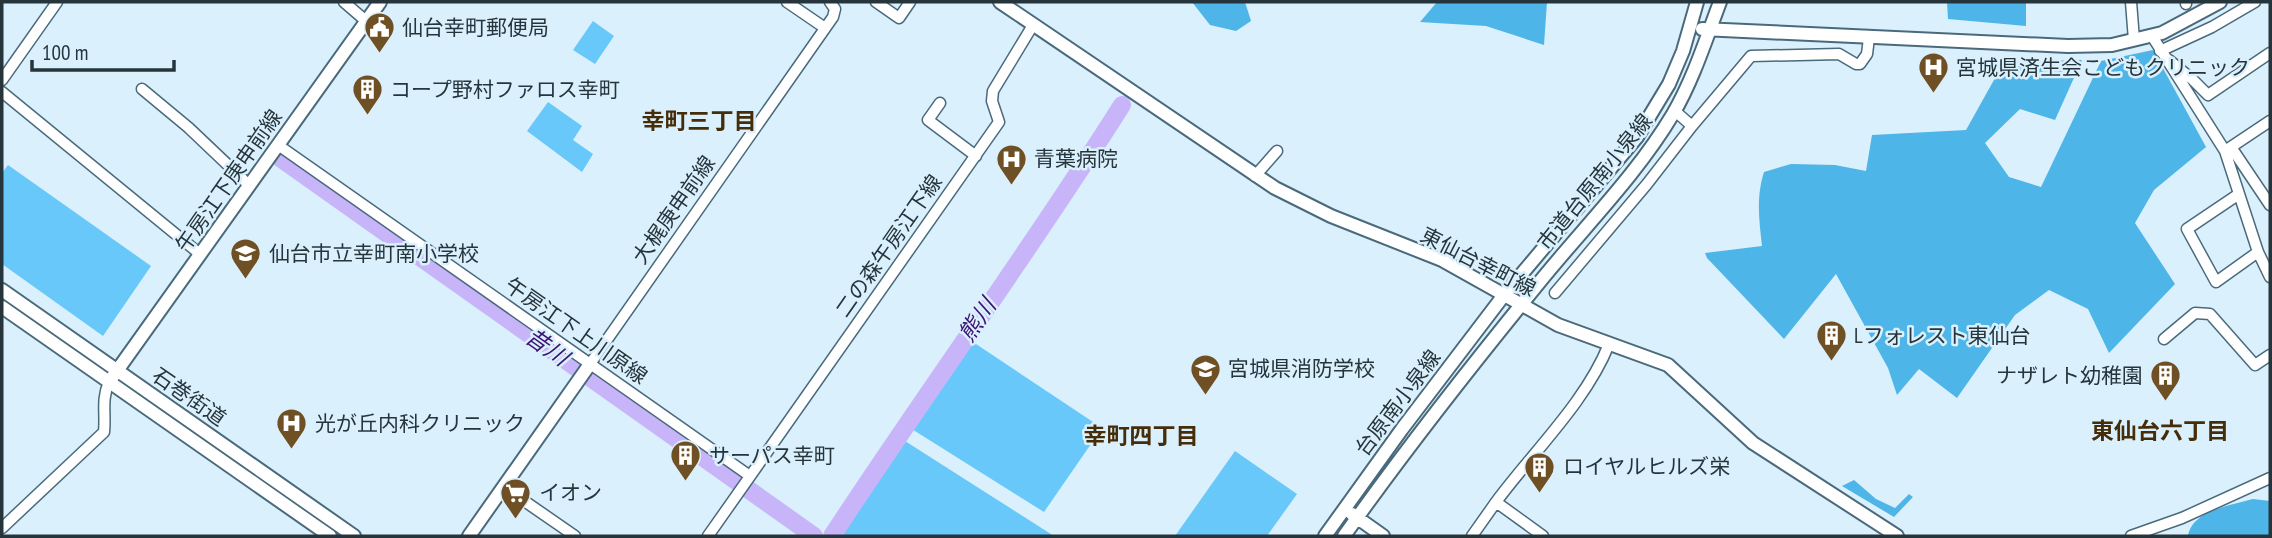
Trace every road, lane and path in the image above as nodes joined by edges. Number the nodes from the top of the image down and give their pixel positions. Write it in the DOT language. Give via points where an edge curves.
graph roads {
  1 [pos="57,2"];
  2 [pos="344,2"];
  3 [pos="380,2"];
  4 [pos="787,2"];
  5 [pos="830,2"];
  6 [pos="876,2"];
  7 [pos="910,2"];
  8 [pos="1000,2"];
  9 [pos="1697,2"];
  10 [pos="1720,2"];
  11 [pos="2131,2"];
  12 [pos="2220,2"];
  13 [pos="2255,2"];
  14 [pos="366,21"];
  15 [pos="1033,25"];
  16 [pos="1690,27"];
  17 [pos="825,29"];
  18 [pos="1710,30"];
  19 [pos="2152,36"];
  20 [pos="1869,37"];
  21 [pos="2134,40"];
  22 [pos="2161,53"];
  23 [pos="2270,53"];
  24 [pos="2,80"];
  25 [pos="142,89"];
  26 [pos="2,92"];
  27 [pos="940,103"];
  28 [pos="1675,111"];
  29 [pos="2270,121"];
  30 [pos="1692,126"];
  31 [pos="278,145"];
  32 [pos="2228,149"];
  33 [pos="1277,151"];
  34 [pos="976,156"];
  35 [pos="1255,176"];
  36 [pos="249,185"];
  37 [pos="2239,194"];
  38 [pos="2270,205"];
  39 [pos="2258,251"];
  40 [pos="200,254"];
  41 [pos="2270,277"];
  42 [pos="2,290"];
  43 [pos="1555,293"];
  44 [pos="1504,295"];
  45 [pos="1521,305"];
  46 [pos="2,307"];
  47 [pos="2164,340"];
  48 [pos="1609,344"];
  49 [pos="2270,355"];
  50 [pos="117,370"];
  51 [pos="585,370"];
  52 [pos="108,382"];
  53 [pos="2270,478"];
  54 [pos="745,483"];
  55 [pos="505,487"];
  56 [pos="1496,502"];
  57 [pos="1345,509"];
  58 [pos="2,510"];
  59 [pos="13,518"];
  60 [pos="1357,518"];
  61 [pos="2,528"];
  62 [pos="330,536"];
  63 [pos="354,536"];
  64 [pos="469,536"];
  65 [pos="575,536"];
  66 [pos="708,536"];
  67 [pos="1325,536"];
  68 [pos="1344,536"];
  69 [pos="1383,536"];
  70 [pos="1472,536"];
  71 [pos="1544,536"];
  72 [pos="1897,536"];
  73 [pos="2132,536"];
  1 -- 24 [label="street"];
  2 -- 14 [label="street"];
  3 -- 14 [label="street, 午房江下庚申前線"];
  4 -- 17 [label="street"];
  5 -- 17 [label="street, 大梶庚申前線" via="835,13"];
  6 -- 7 [label="street" via="899,18"];
  8 -- 15 [label="street, 東仙台幸町線"];
  9 -- 16 [label="street"];
  10 -- 18 [label="street, 市道台原南小泉線"];
  11 -- 21 [label="street"];
  12 -- 19 [label="street"];
  13 -- 22 [label="street"];
  14 -- 31 [label="street, 午房江下庚申前線"];
  15 -- 34 [label="street, 二の森午房江下線" via="993,91 999,122"];
  15 -- 35 [label="street, 東仙台幸町線"];
  16 -- 18 [label="street"];
  16 -- 44 [label="street, 市道台原南小泉線" via="1665,93 1645,127"];
  17 -- 51 [label="street, 大梶庚申前線"];
  18 -- 20 [label="street"];
  18 -- 28 [label="street, 市道台原南小泉線"];
  19 -- 21 [label="street"];
  19 -- 22 [label="street"];
  20 -- 21 [label="street" via="2068,46"];
  20 -- 30 [label="street" via="1860,64 1839,54 1751,56"];
  22 -- 23 [label="street" via="2208,95"];
  22 -- 32 [label="street"];
  25 -- 36 [label="street"];
  26 -- 40 [label="street"];
  27 -- 34 [label="street" via="928,120"];
  28 -- 30 [label="street"];
  28 -- 45 [label="street, 市道台原南小泉線" via="1643,159"];
  29 -- 32 [label="street"];
  30 -- 43 [label="street"];
  31 -- 36 [label="street, 午房江下庚申前線"];
  31 -- 51 [label="street, 午房江下上川原線"];
  32 -- 37 [label="street"];
  32 -- 38 [label="street"];
  33 -- 35 [label="street"];
  34 -- 54 [label="street, 二の森午房江下線"];
  35 -- 44 [label="street, 東仙台幸町線" via="1331,216 1442,260"];
  36 -- 40 [label="street, 午房江下庚申前線"];
  37 -- 39 [label="street"];
  37 -- 39 [label="street" via="2187,229 2216,282"];
  39 -- 41 [label="street"];
  40 -- 50 [label="street, 午房江下庚申前線"];
  42 -- 50 [label="street, 石巻街道"];
  44 -- 45 [label="street, 東仙台幸町線"];
  44 -- 57 [label="street, 台原南小泉線"];
  45 -- 48 [label="street, 東仙台幸町線"];
  45 -- 60 [label="street, 市道台原南小泉線"];
  46 -- 52 [label="street, 石巻街道"];
  47 -- 49 [label="street" via="2195,313 2210,314 2255,365"];
  48 -- 56 [label="street" via="1585,389"];
  48 -- 72 [label="street, 東仙台幸町線" via="1668,365 1754,443"];
  50 -- 52 [label="street, 午房江下庚申前線"];
  50 -- 63 [label="street, 石巻街道"];
  51 -- 54 [label="street, 午房江下上川原線"];
  51 -- 55 [label="street, 大梶庚申前線"];
  52 -- 59 [label="street" via="102,406 104,432"];
  52 -- 62 [label="street, 石巻街道"];
  53 -- 73 [label="street"];
  54 -- 66 [label="street, 二の森午房江下線"];
  55 -- 64 [label="street, 大梶庚申前線"];
  55 -- 65 [label="street"];
  56 -- 70 [label="street"];
  56 -- 71 [label="street"];
  57 -- 60 [label="street"];
  57 -- 67 [label="street, 台原南小泉線"];
  58 -- 59 [label="street"];
  59 -- 61 [label="street"];
  60 -- 68 [label="street, 市道台原南小泉線"];
  60 -- 69 [label="street"];
}
